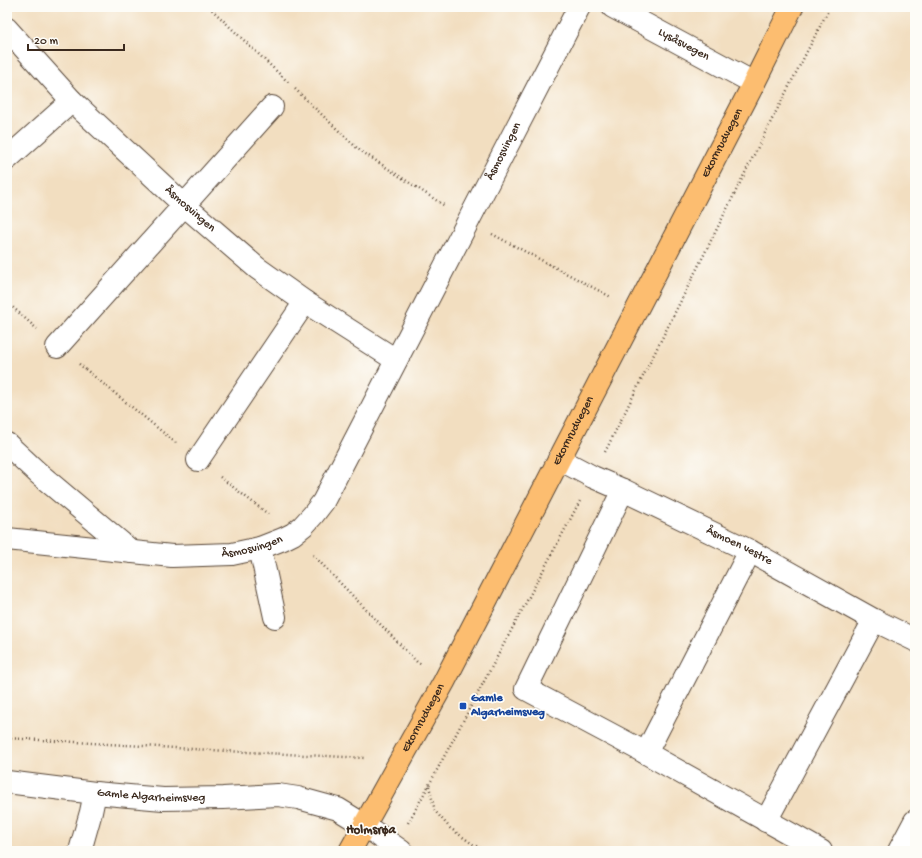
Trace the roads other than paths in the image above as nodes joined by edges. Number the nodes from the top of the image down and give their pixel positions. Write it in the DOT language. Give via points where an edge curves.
graph roads {
  1 [pos="579,7"];
  2 [pos="613,7"];
  3 [pos="792,7"];
  4 [pos="7,29"];
  5 [pos="754,83"];
  6 [pos="72,101"];
  7 [pos="272,107"];
  8 [pos="7,159"];
  9 [pos="184,206"];
  10 [pos="305,302"];
  11 [pos="57,346"];
  12 [pos="396,360"];
  13 [pos="7,444"];
  14 [pos="559,459"];
  15 [pos="198,460"];
  16 [pos="623,490"];
  17 [pos="7,540"];
  18 [pos="260,548"];
  19 [pos="750,551"];
  20 [pos="132,552"];
  21 [pos="275,617"];
  22 [pos="874,620"];
  23 [pos="915,640"];
  24 [pos="646,753"];
  25 [pos="7,782"];
  26 [pos="95,793"];
  27 [pos="766,821"];
  28 [pos="915,821"];
  29 [pos="364,825"];
  30 [pos="398,848"];
  31 [pos="80,851"];
  32 [pos="350,851"];
  33 [pos="821,851"];
  34 [pos="899,851"];
  1 -- 12 [label="street, Åsmosvingen"];
  2 -- 5 [label="street, Lysåsvegen"];
  3 -- 5 [label="main road, Ekornrudvegen"];
  4 -- 6 [label="street, Åsmosvingen"];
  5 -- 14 [label="main road, Ekornrudvegen"];
  6 -- 8 [label="street"];
  6 -- 9 [label="street, Åsmosvingen"];
  7 -- 9 [label="street"];
  9 -- 10 [label="street, Åsmosvingen" via="257,268"];
  9 -- 11 [label="street"];
  10 -- 12 [label="street, Åsmosvingen"];
  10 -- 15 [label="street"];
  12 -- 18 [label="street, Åsmosvingen" via="314,515 293,534"];
  13 -- 20 [label="street"];
  14 -- 16 [label="street, Åsmoen vestre"];
  14 -- 29 [label="main road, Ekornrudvegen" via="444,682"];
  16 -- 19 [label="street, Åsmoen vestre"];
  16 -- 24 [label="street" via="526,690"];
  17 -- 20 [label="street, Åsmosvingen"];
  18 -- 20 [label="street, Åsmosvingen" via="232,554 172,556"];
  18 -- 21 [label="street"];
  19 -- 22 [label="street, Åsmoen vestre"];
  19 -- 24 [label="street"];
  22 -- 23 [label="street, Åsmoen vestre"];
  22 -- 27 [label="street"];
  24 -- 27 [label="street"];
  25 -- 26 [label="street, Gamle Algarheimsveg"];
  26 -- 29 [label="street, Gamle Algarheimsveg" via="163,799 278,795 338,809"];
  26 -- 31 [label="street"];
  27 -- 33 [label="street"];
  28 -- 34 [label="street"];
  29 -- 30 [label="street, Gamle Algarheimsveg"];
  29 -- 32 [label="main road, Ekornrudvegen"];
}
